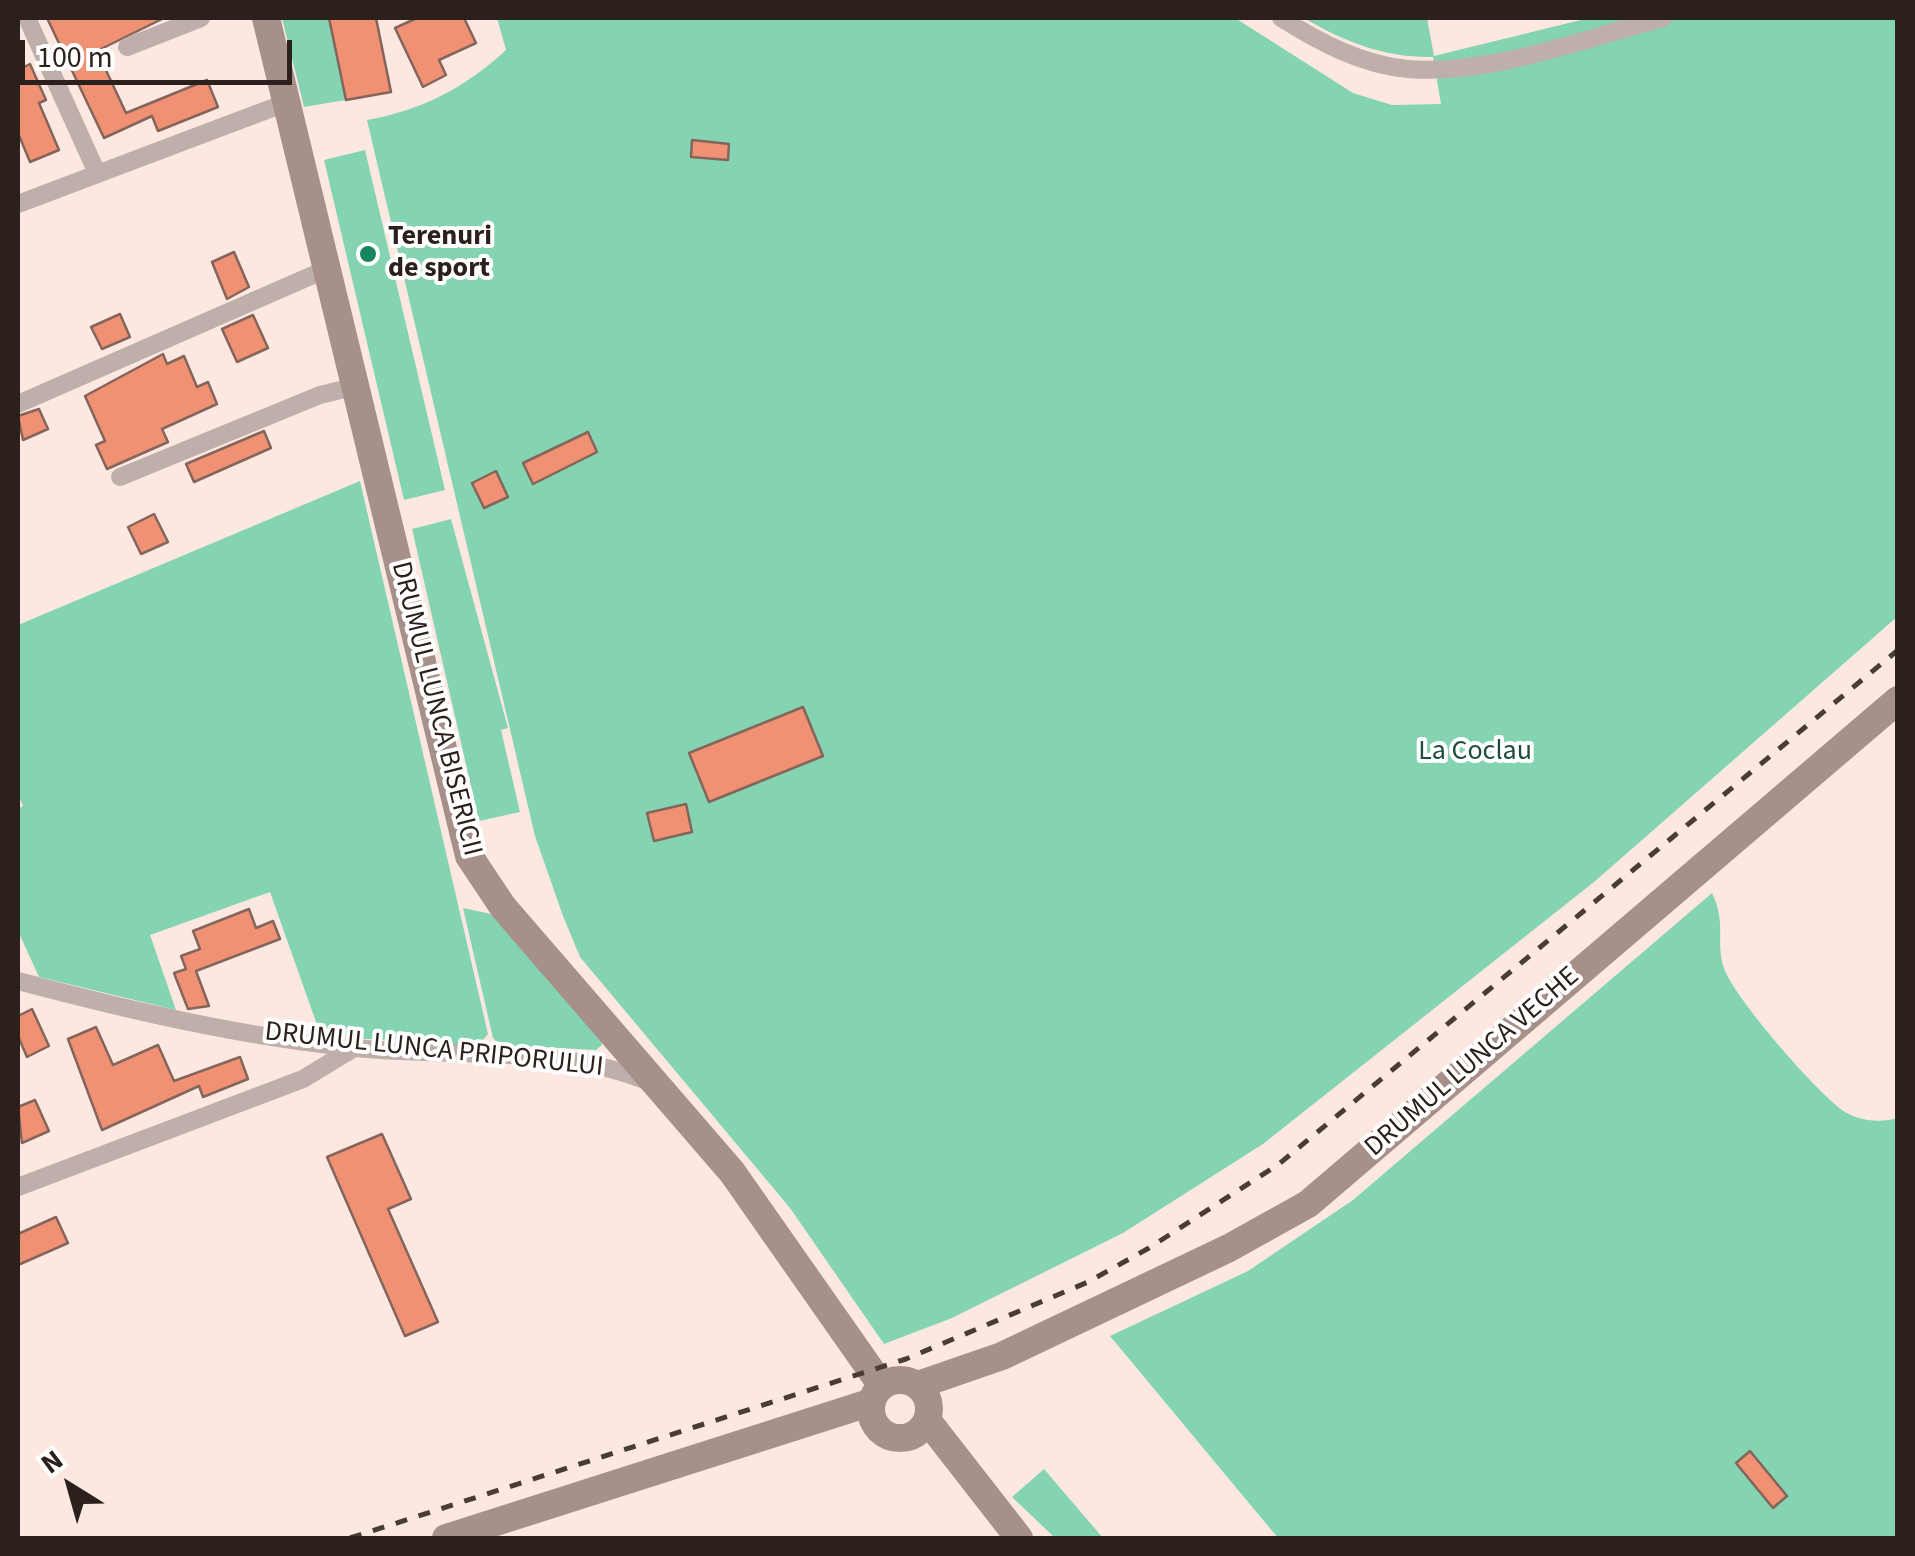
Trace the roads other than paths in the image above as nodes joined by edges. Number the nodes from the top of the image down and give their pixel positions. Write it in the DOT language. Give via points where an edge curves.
graph roads {
  1 [pos="28,18"];
  2 [pos="201,18"];
  3 [pos="266,18"];
  4 [pos="1281,18"];
  5 [pos="1663,18"];
  6 [pos="127,46"];
  7 [pos="288,102"];
  8 [pos="97,174"];
  9 [pos="18,204"];
  10 [pos="329,268"];
  11 [pos="358,386"];
  12 [pos="18,404"];
  13 [pos="120,478"];
  14 [pos="1898,700"];
  15 [pos="18,982"];
  16 [pos="354,1048"];
  17 [pos="661,1087"];
  18 [pos="18,1188"];
  19 [pos="877,1404"];
  20 [pos="921,1412"];
  21 [pos="446,1538"];
  22 [pos="1019,1538"];
  1 -- 8 [label="street"];
  2 -- 6 [label="street"];
  3 -- 7 [label="street, DRUMUL LUNCA BISERICII"];
  4 -- 5 [label="street" via="1362,58 1426,70 1506,58"];
  7 -- 8 [label="street"];
  7 -- 10 [label="street, DRUMUL LUNCA BISERICII"];
  8 -- 9 [label="street"];
  10 -- 11 [label="street, DRUMUL LUNCA BISERICII"];
  10 -- 12 [label="street"];
  11 -- 13 [label="street" via="320,395"];
  11 -- 17 [label="street, DRUMUL LUNCA BISERICII" via="469,856 503,907"];
  14 -- 20 [label="street, DRUMUL LUNCA VECHE" via="1308,1204 1002,1356"];
  15 -- 16 [label="street, DRUMUL LUNCA PRIPORULUI" via="195,1022"];
  16 -- 17 [label="street, DRUMUL LUNCA PRIPORULUI" via="569,1062"];
  16 -- 18 [label="street" via="303,1079"];
  17 -- 19 [label="street" via="762,1212"];
  19 -- 20 [label="street, DRUMUL LUNCA VECHE" via="900,1379"];
  19 -- 20 [label="street" via="889,1436"];
  19 -- 21 [label="street, DRUMUL LUNCA VECHE"];
  20 -- 22 [label="street"];
}
